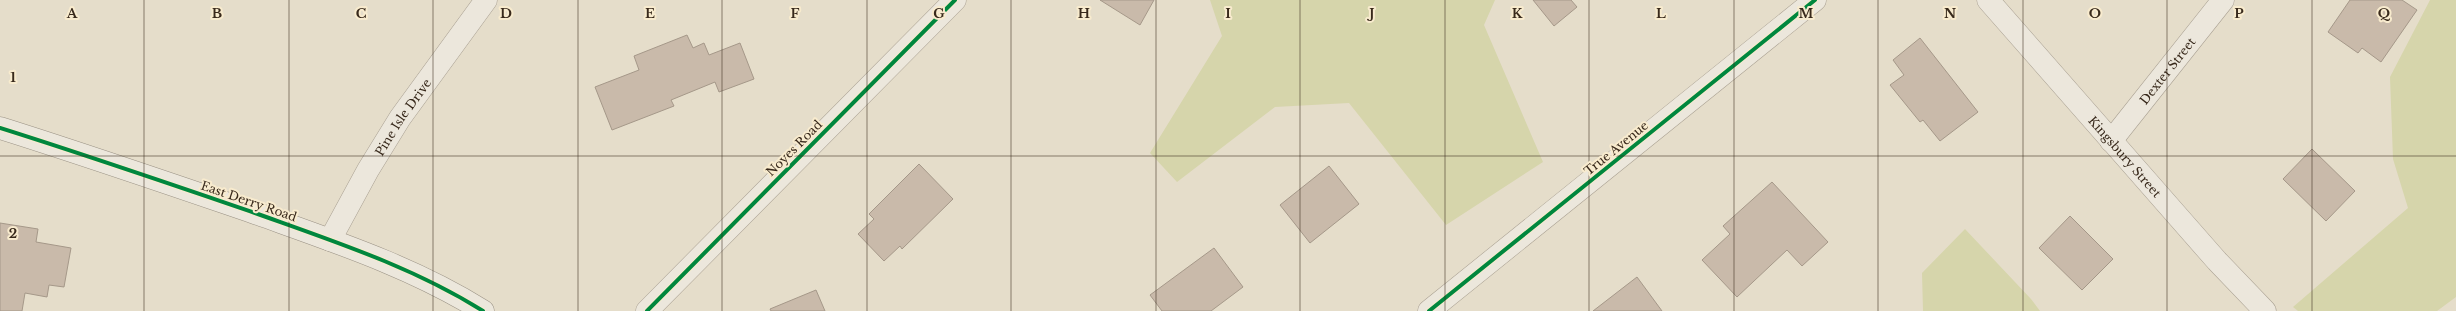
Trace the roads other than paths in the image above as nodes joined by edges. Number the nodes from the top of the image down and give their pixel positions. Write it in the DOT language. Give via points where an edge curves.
graph roads {
  1 [pos="486,0"];
  2 [pos="955,0"];
  3 [pos="1815,0"];
  4 [pos="1988,0"];
  5 [pos="2223,0"];
  6 [pos="0,128"];
  7 [pos="2111,141"];
  8 [pos="330,240"];
  9 [pos="482,311"];
  10 [pos="647,311"];
  11 [pos="1429,311"];
  12 [pos="2265,311"];
  1 -- 8 [label="street, Pine Isle Drive" via="400,118"];
  2 -- 10 [label="street, Noyes Road"];
  3 -- 11 [label="street, True Avenue"];
  4 -- 7 [label="street, Kingsbury Street"];
  5 -- 7 [label="street, Dexter Street"];
  6 -- 8 [label="street, East Derry Road" via="112,163"];
  7 -- 12 [label="street, Kingsbury Street" via="2217,261"];
  8 -- 9 [label="street, East Derry Road" via="409,272"];
}
